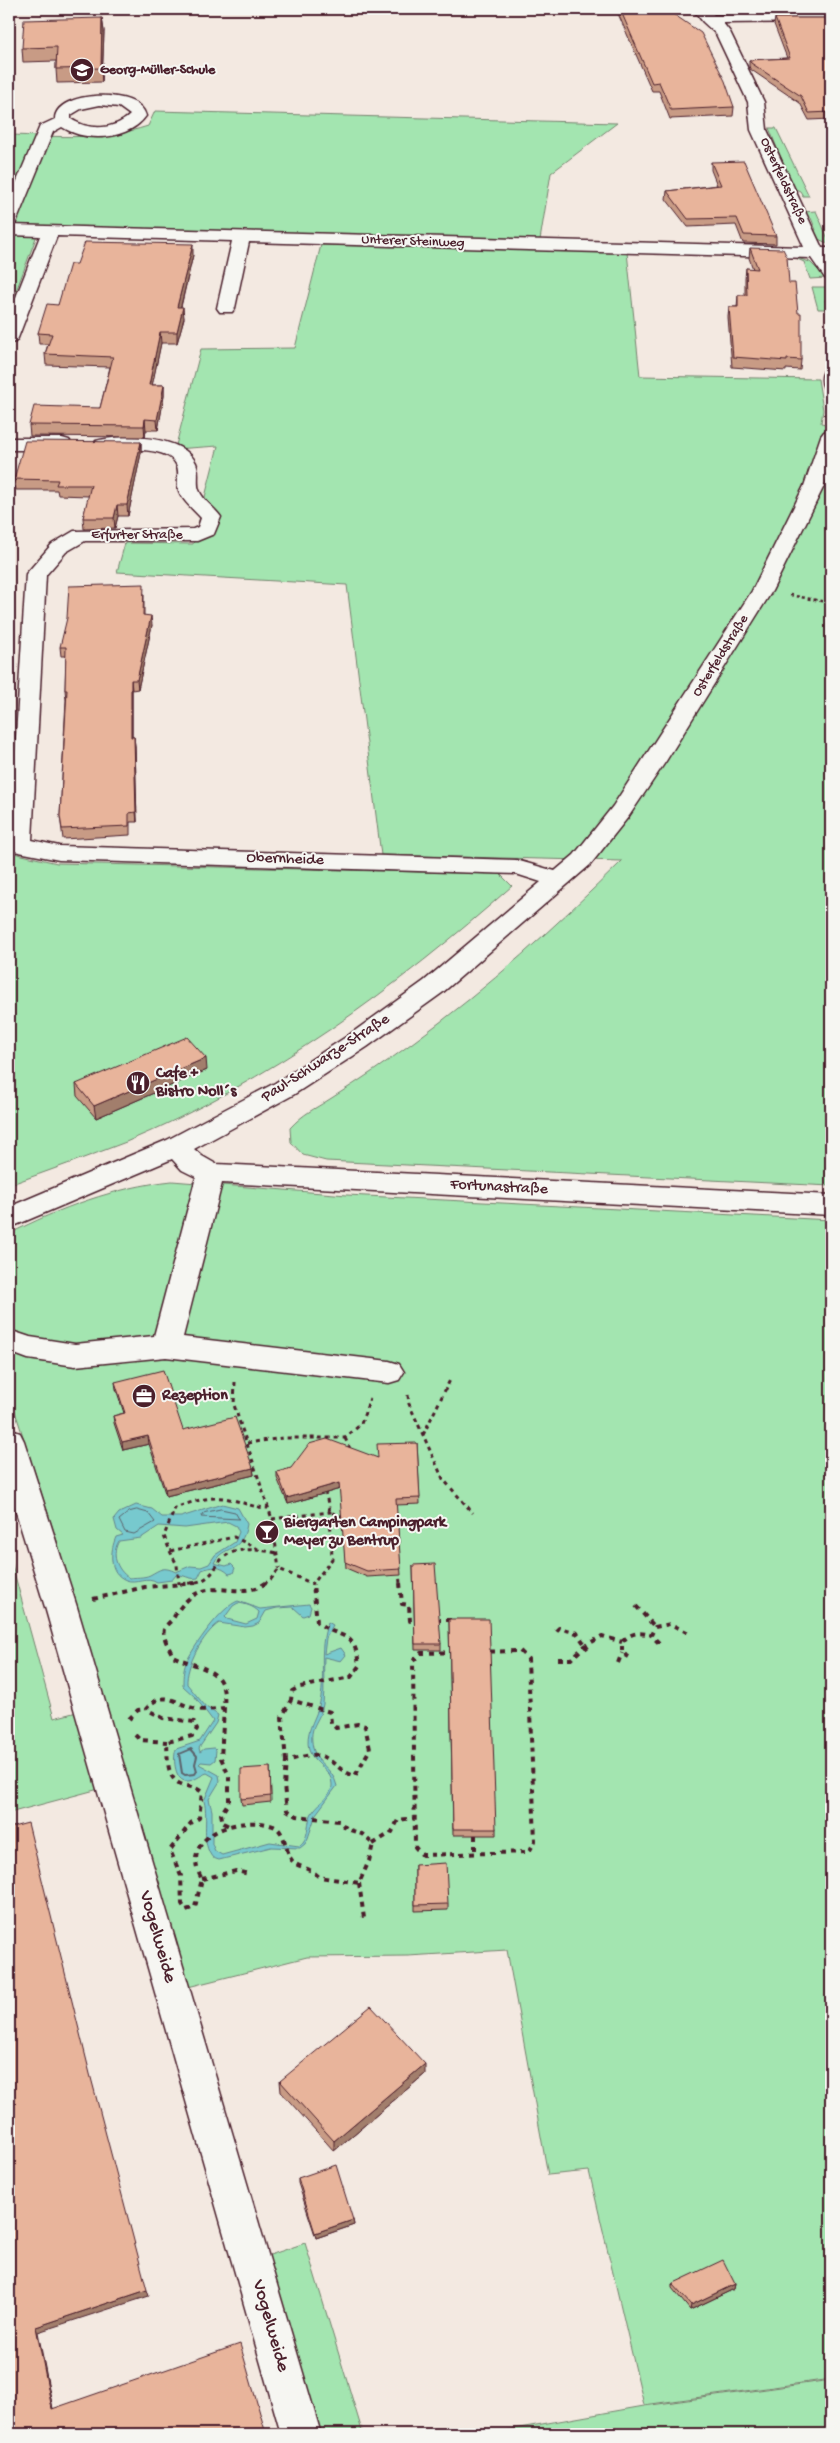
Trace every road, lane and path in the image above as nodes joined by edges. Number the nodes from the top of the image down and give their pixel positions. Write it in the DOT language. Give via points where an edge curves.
graph roads {
  1 [pos="704,14"];
  2 [pos="831,18"];
  3 [pos="63,121"];
  4 [pos="9,220"];
  5 [pos="9,230"];
  6 [pos="50,232"];
  7 [pos="241,237"];
  8 [pos="824,253"];
  9 [pos="831,274"];
  10 [pos="226,308"];
  11 [pos="9,338"];
  12 [pos="831,374"];
  13 [pos="831,384"];
  14 [pos="831,436"];
  15 [pos="9,444"];
  16 [pos="818,602"];
  17 [pos="831,603"];
  18 [pos="14,844"];
  19 [pos="582,860"];
  20 [pos="559,881"];
  21 [pos="176,1147"];
  22 [pos="211,1173"];
  23 [pos="831,1205"];
  24 [pos="9,1218"];
  25 [pos="9,1341"];
  26 [pos="166,1346"];
  27 [pos="237,1354"];
  28 [pos="387,1377"];
  29 [pos="451,1378"];
  30 [pos="423,1436"];
  31 [pos="345,1438"];
  32 [pos="9,1441"];
  33 [pos="247,1443"];
  34 [pos="353,1457"];
  35 [pos="324,1487"];
  36 [pos="268,1508"];
  37 [pos="330,1512"];
  38 [pos="473,1513"];
  39 [pos="272,1519"];
  40 [pos="350,1519"];
  41 [pos="258,1549"];
  42 [pos="170,1551"];
  43 [pos="277,1553"];
  44 [pos="398,1565"];
  45 [pos="278,1569"];
  46 [pos="179,1584"];
  47 [pos="313,1584"];
  48 [pos="636,1606"];
  49 [pos="61,1607"];
  50 [pos="458,1619"];
  51 [pos="420,1620"];
  52 [pos="430,1620"];
  53 [pos="656,1627"];
  54 [pos="556,1631"];
  55 [pos="689,1634"];
  56 [pos="651,1635"];
  57 [pos="622,1642"];
  58 [pos="659,1643"];
  59 [pos="586,1648"];
  60 [pos="470,1652"];
  61 [pos="622,1653"];
  62 [pos="629,1657"];
  63 [pos="470,1659"];
  64 [pos="558,1659"];
  65 [pos="618,1663"];
  66 [pos="291,1700"];
  67 [pos="224,1708"];
  68 [pos="146,1709"];
  69 [pos="167,1742"];
  70 [pos="286,1761"];
  71 [pos="414,1818"];
  72 [pos="232,1827"];
  73 [pos="475,1835"];
  74 [pos="373,1844"];
  75 [pos="475,1853"];
  76 [pos="249,1874"];
  77 [pos="202,1879"];
  78 [pos="359,1883"];
  79 [pos="364,1918"];
  80 [pos="301,2434"];
  1 -- 2 [label="street"];
  1 -- 8 [label="street, Osterfeldstraße" via="723,32 756,102 759,130 786,192"];
  3 -- 4 [label="street" via="46,129"];
  5 -- 6 [label="street, Unterer Steinweg"];
  6 -- 7 [label="street, Unterer Steinweg"];
  6 -- 11 [label="street"];
  7 -- 8 [label="street, Unterer Steinweg"];
  7 -- 10 [label="street"];
  8 -- 9 [label="street, Osterfeldstraße"];
  12 -- 13 [label="street"];
  14 -- 19 [label="street, Osterfeldstraße" via="814,486 762,591 651,768"];
  15 -- 18 [label="street, Erfurter Straße" via="154,445 170,450 186,464 189,490 211,517 207,530 197,535 81,535 60,548 36,574"];
  16 -- 17 [label="path"];
  18 -- 20 [label="street, Obernheide" via="59,854 516,867"];
  19 -- 20 [label="street, Paul-Schwarze-Straße"];
  20 -- 21 [label="street, Paul-Schwarze-Straße" via="433,988 358,1041 284,1088"];
  21 -- 22 [label="street, Fortunastraße" via="192,1163"];
  21 -- 24 [label="street, Paul-Schwarze-Straße"];
  22 -- 23 [label="street, Fortunastraße"];
  22 -- 26 [label="street"];
  25 -- 26 [label="street" via="28,1348 75,1355"];
  26 -- 27 [label="street"];
  27 -- 28 [label="street"];
  27 -- 33 [label="path" via="234,1406"];
  28 -- 30 [label="path" via="409,1404"];
  28 -- 31 [label="path" via="371,1395 360,1424"];
  29 -- 30 [label="path"];
  30 -- 38 [label="path" via="443,1478"];
  31 -- 33 [label="path" via="283,1438"];
  31 -- 34 [label="path"];
  32 -- 49 [label="street, Vogelweide"];
  33 -- 36 [label="path"];
  35 -- 37 [label="path"];
  36 -- 39 [label="path"];
  36 -- 42 [label="path" via="252,1508 234,1499 211,1497 175,1508 164,1536"];
  37 -- 39 [label="path"];
  37 -- 40 [label="path"];
  37 -- 47 [label="path" via="332,1559"];
  39 -- 43 [label="path"];
  41 -- 42 [label="path" via="234,1537"];
  41 -- 43 [label="path"];
  41 -- 46 [label="path" via="230,1553 222,1558 209,1578"];
  42 -- 46 [label="path" via="177,1565"];
  43 -- 45 [label="path"];
  44 -- 51 [label="path" via="402,1604 409,1605 410,1621"];
  45 -- 47 [label="path"];
  45 -- 67 [label="path" via="272,1581 261,1588 195,1593 184,1599 174,1620 164,1628 173,1656 208,1669 221,1682 226,1696"];
  46 -- 49 [label="path" via="145,1587"];
  47 -- 66 [label="path" via="317,1622 328,1631 347,1636 357,1649 359,1666 351,1677 300,1686 292,1691"];
  48 -- 53 [label="path"];
  49 -- 80 [label="street, Vogelweide" via="169,2004"];
  50 -- 52 [label="path"];
  53 -- 55 [label="path" via="670,1624"];
  53 -- 56 [label="path"];
  54 -- 59 [label="path" via="559,1628 577,1633"];
  56 -- 57 [label="path" via="640,1631 629,1634"];
  56 -- 58 [label="path"];
  57 -- 59 [label="path" via="602,1636"];
  57 -- 61 [label="path"];
  59 -- 64 [label="path" via="566,1661"];
  60 -- 63 [label="path"];
  60 -- 71 [label="path" via="421,1653 413,1661"];
  60 -- 75 [label="path" via="520,1651 528,1659 535,1841 529,1852"];
  61 -- 62 [label="path"];
  61 -- 65 [label="path"];
  66 -- 70 [label="path" via="282,1717"];
  66 -- 70 [label="path" via="330,1712 331,1723 336,1728 365,1726 370,1749 355,1776 344,1773 318,1755"];
  67 -- 68 [label="path" via="197,1709 161,1696 149,1703"];
  67 -- 72 [label="path" via="221,1758 229,1776 229,1802 221,1814 223,1823"];
  68 -- 69 [label="path" via="132,1714 128,1721 130,1729 140,1740"];
  68 -- 69 [label="path" via="155,1717 194,1722 197,1730 192,1736"];
  69 -- 77 [label="path" via="170,1775 176,1783 196,1787 202,1792 198,1802 199,1818 190,1823 170,1850 182,1871 185,1884 182,1904 186,1910 195,1907"];
  70 -- 74 [label="path" via="284,1786 287,1810 297,1816 339,1821"];
  71 -- 74 [label="path" via="398,1820 392,1832"];
  71 -- 75 [label="path" via="415,1847 422,1855"];
  72 -- 77 [label="path" via="205,1838 196,1850 194,1866"];
  72 -- 78 [label="path" via="248,1823 275,1826 295,1864 312,1869 319,1877"];
  73 -- 75 [label="path"];
  74 -- 78 [label="path"];
  76 -- 77 [label="path" via="236,1871"];
  78 -- 79 [label="path"];
}
